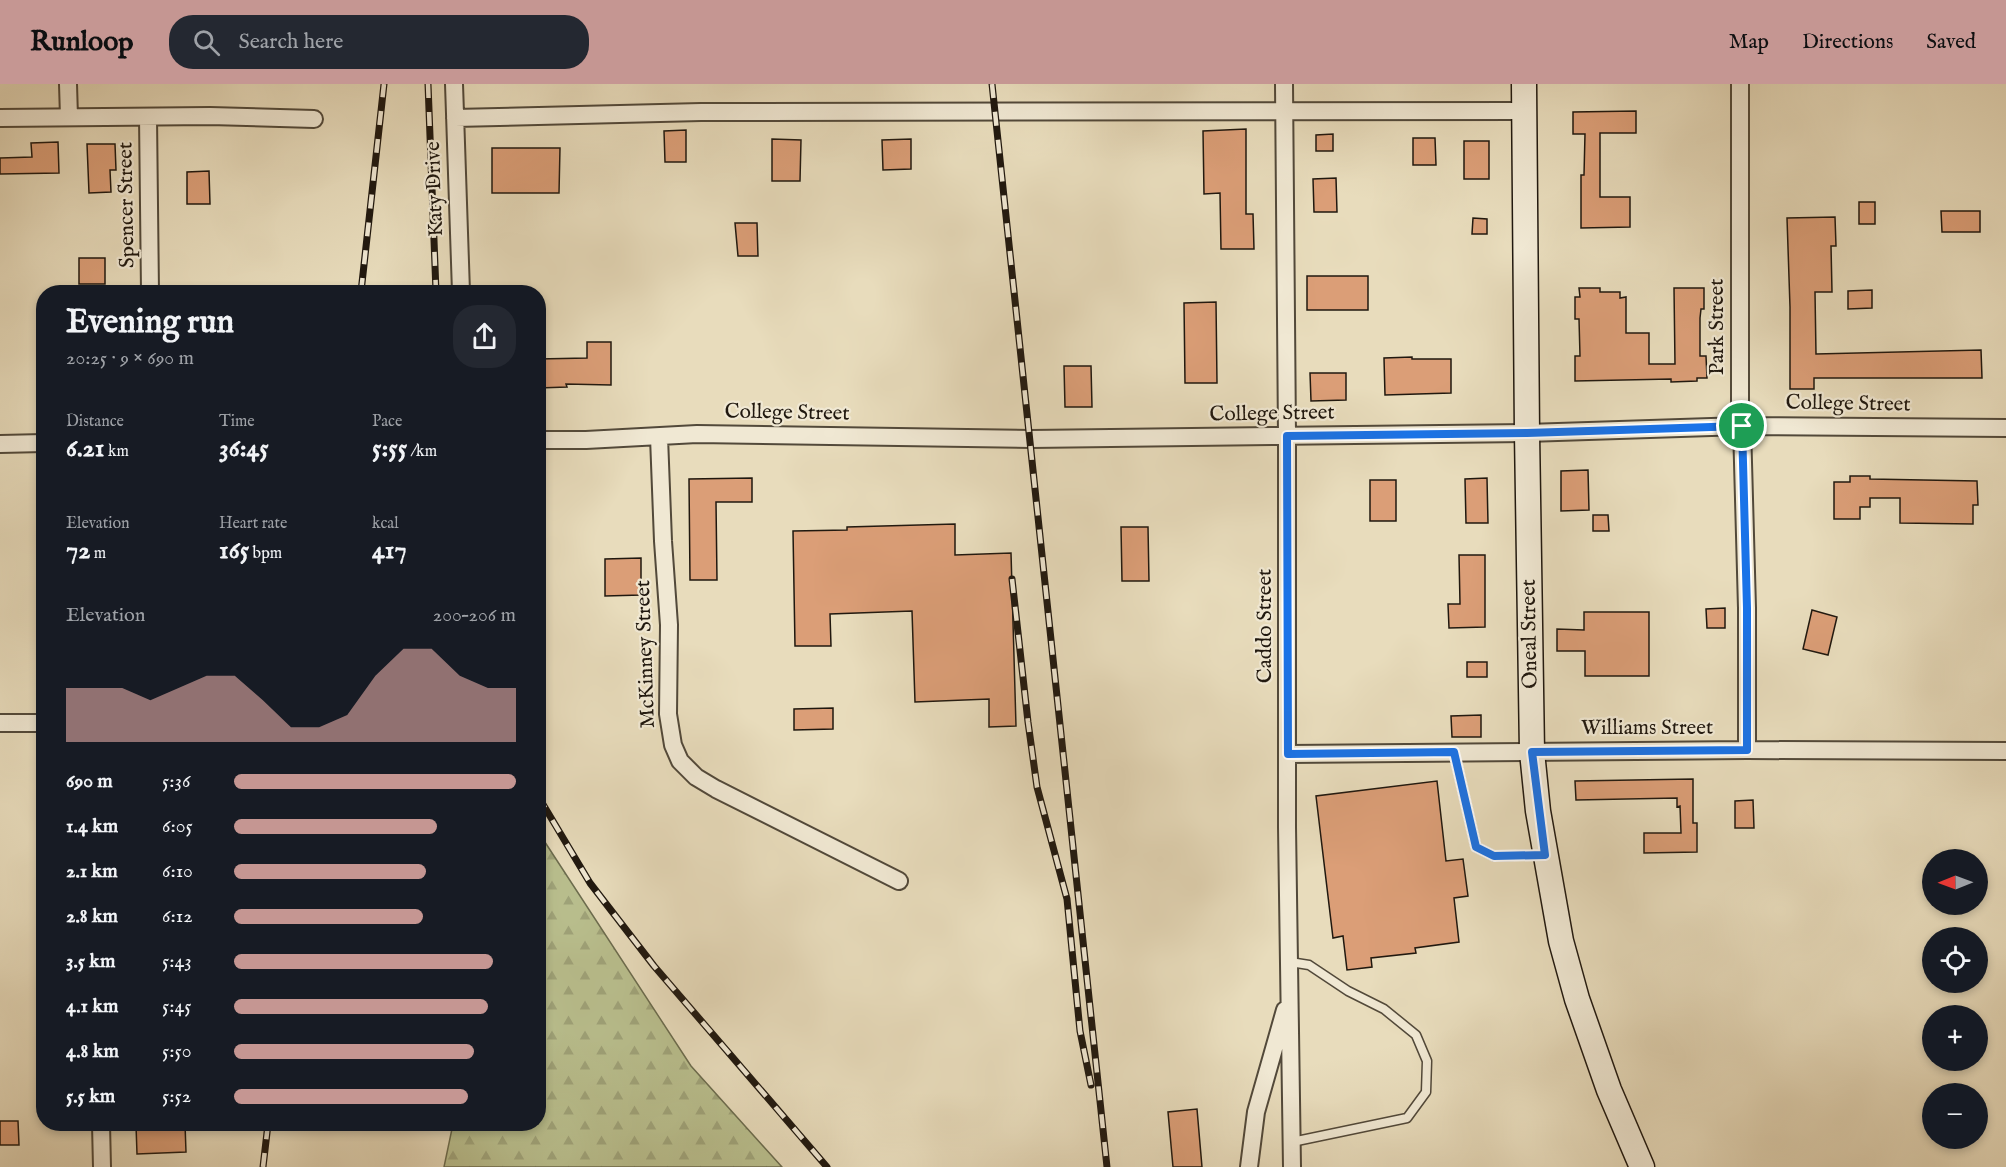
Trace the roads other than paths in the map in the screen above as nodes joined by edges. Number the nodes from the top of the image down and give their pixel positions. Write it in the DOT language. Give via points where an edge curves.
graph roads {
  1 [pos="68,84"];
  2 [pos="454,84"];
  3 [pos="1284,84"];
  4 [pos="1524,84"];
  5 [pos="1740,84"];
  6 [pos="1284,111"];
  7 [pos="1525,111"];
  8 [pos="69,117"];
  9 [pos="148,117"];
  10 [pos="0,118"];
  11 [pos="455,118"];
  12 [pos="314,119"];
  13 [pos="150,285"];
  14 [pos="461,285"];
  15 [pos="1742,426"];
  16 [pos="2006,428"];
  17 [pos="1527,433"];
  18 [pos="1287,436"];
  19 [pos="659,437"];
  20 [pos="546,440"];
  21 [pos="36,443"];
  22 [pos="0,444"];
  23 [pos="0,723"];
  24 [pos="36,723"];
  25 [pos="1747,750"];
  26 [pos="2006,751"];
  27 [pos="1454,752"];
  28 [pos="1532,752"];
  29 [pos="1288,754"];
  30 [pos="1545,855"];
  31 [pos="899,881"];
  32 [pos="1290,962"];
  33 [pos="1291,991"];
  34 [pos="100,1131"];
  35 [pos="1292,1142"];
  36 [pos="102,1167"];
  37 [pos="1249,1167"];
  38 [pos="1292,1167"];
  39 [pos="1642,1167"];
  1 -- 8 [label="street"];
  2 -- 11 [label="street, Katy Drive"];
  3 -- 6 [label="street, Caddo Street"];
  4 -- 7 [label="street, Oneal Street"];
  5 -- 15 [label="street, Park Street"];
  6 -- 7 [label="street"];
  6 -- 11 [label="street" via="713,112"];
  6 -- 18 [label="street, Caddo Street"];
  7 -- 17 [label="street, Oneal Street"];
  8 -- 9 [label="street"];
  8 -- 10 [label="street"];
  9 -- 12 [label="street"];
  9 -- 13 [label="street, Spencer Street"];
  11 -- 14 [label="street, Katy Drive"];
  15 -- 16 [label="street, College Street"];
  15 -- 17 [label="street, College Street"];
  15 -- 25 [label="street, Park Street"];
  17 -- 18 [label="street, College Street"];
  17 -- 28 [label="street, Oneal Street"];
  18 -- 19 [label="street, College Street"];
  18 -- 29 [label="street, Caddo Street"];
  19 -- 20 [label="street, College Street"];
  19 -- 31 [label="street, McKinney Street" via="669,625 668,714 680,761 716,789"];
  21 -- 22 [label="street"];
  23 -- 24 [label="street"];
  25 -- 26 [label="street, Williams Street"];
  25 -- 28 [label="street, Williams Street"];
  27 -- 28 [label="street, Williams Street"];
  27 -- 29 [label="street, Williams Street"];
  27 -- 30 [label="lane" via="1476,847 1494,856"];
  28 -- 30 [label="street, Oneal Street"];
  29 -- 32 [label="street, Caddo Street"];
  30 -- 39 [label="street, Oneal Street" via="1561,941 1577,999"];
  32 -- 33 [label="street, Caddo Street"];
  32 -- 35 [label="lane" via="1309,965 1384,1009 1416,1035 1427,1061 1426,1092 1407,1118"];
  33 -- 35 [label="street, Caddo Street"];
  33 -- 37 [label="street" via="1256,1112"];
  34 -- 36 [label="street"];
  35 -- 38 [label="street, Caddo Street"];
}
